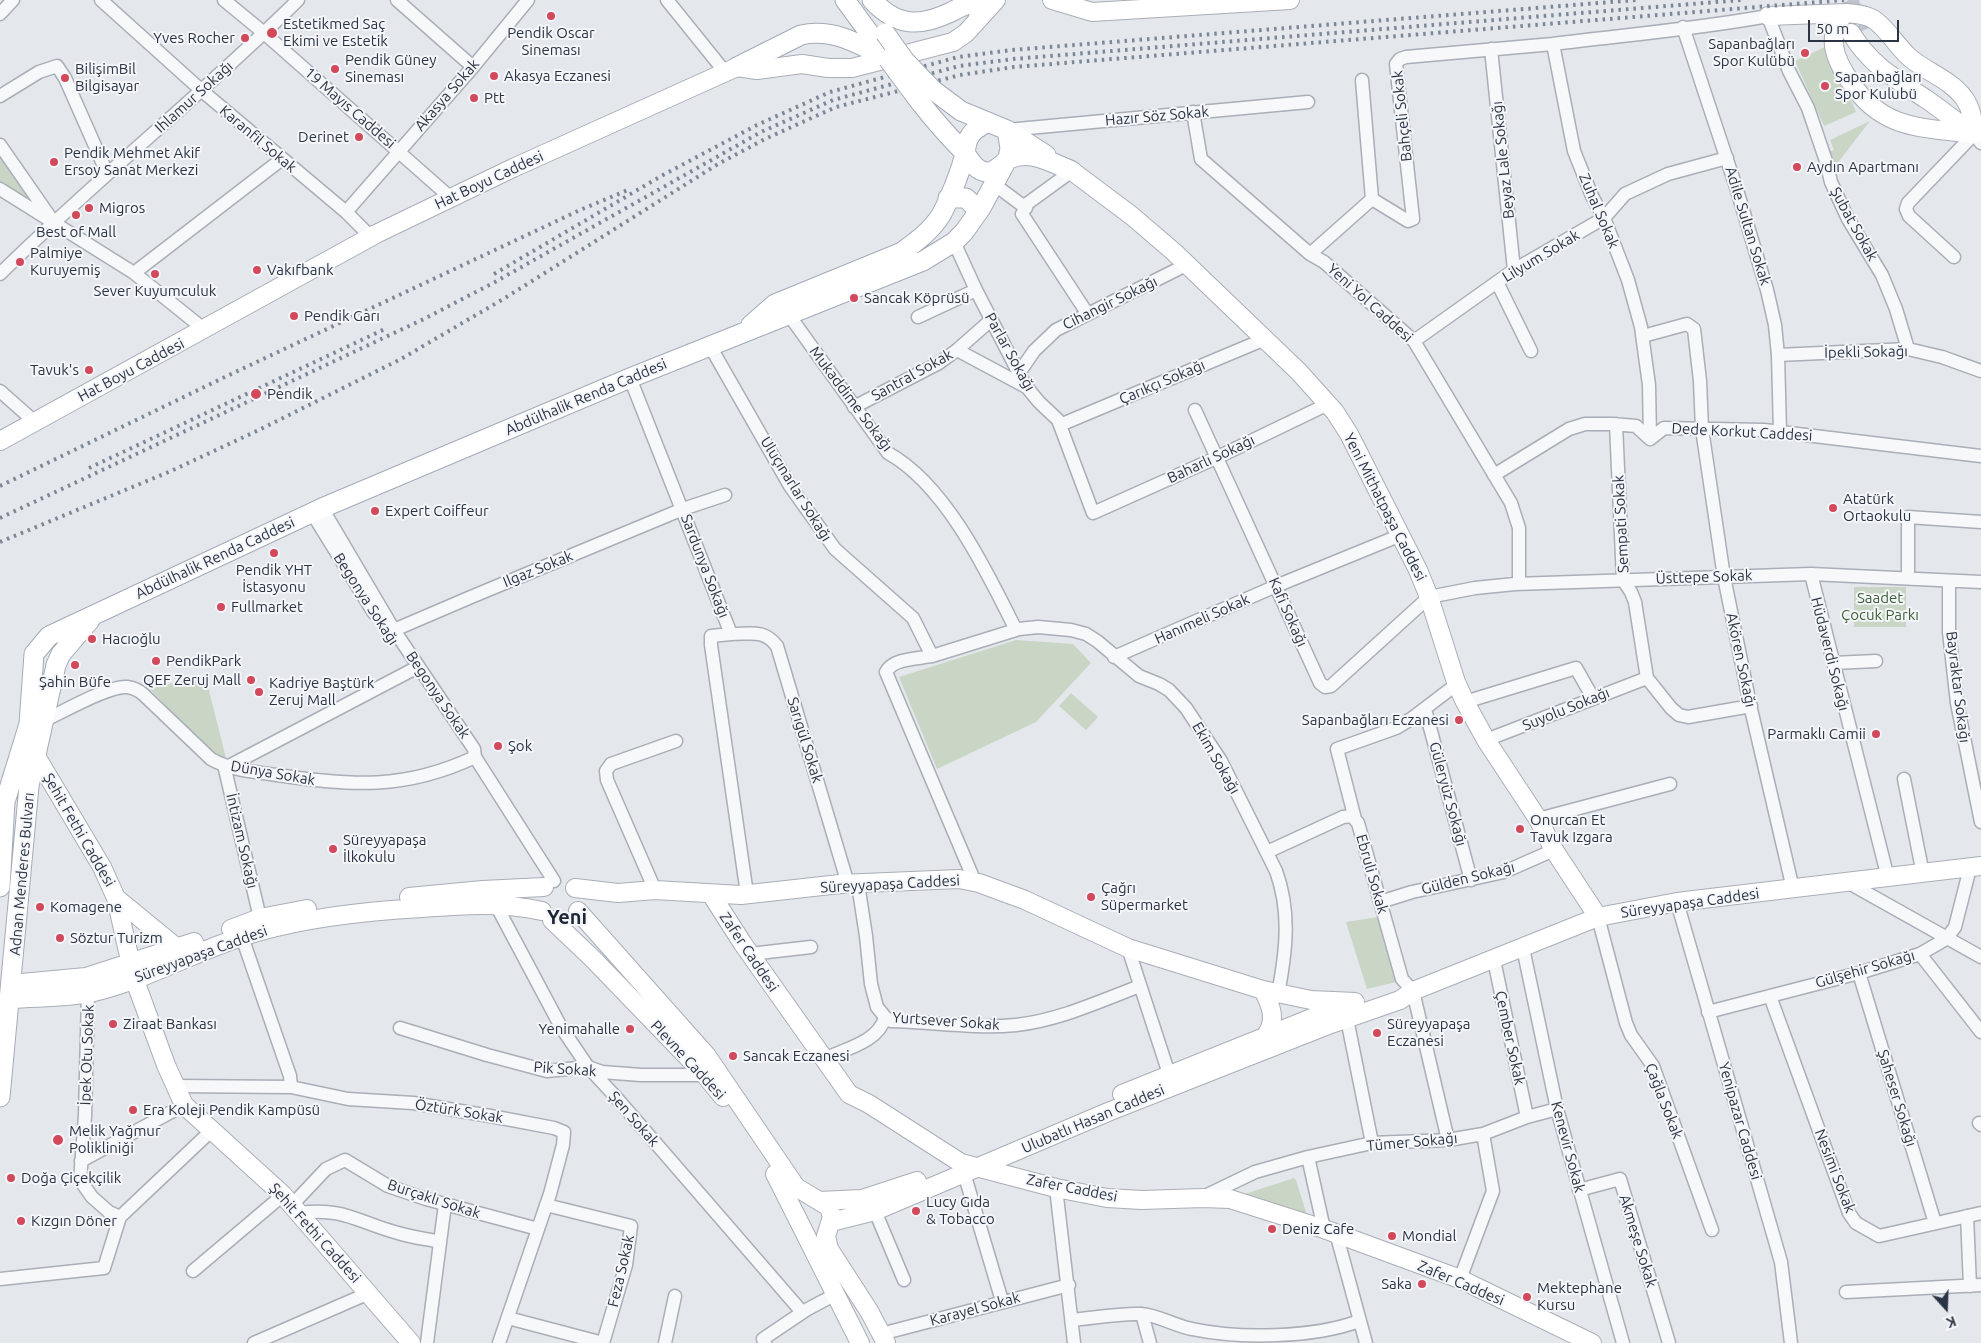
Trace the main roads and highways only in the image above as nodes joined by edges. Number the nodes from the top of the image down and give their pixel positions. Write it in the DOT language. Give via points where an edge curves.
graph roads {
  1 [pos="845,0"];
  2 [pos="861,0"];
  3 [pos="872,0"];
  4 [pos="976,7"];
  5 [pos="871,37"];
  6 [pos="731,69"];
  7 [pos="926,96"];
  8 [pos="988,122"];
  9 [pos="1006,130"];
  10 [pos="965,153"];
  11 [pos="1007,160"];
  12 [pos="948,198"];
  13 [pos="977,214"];
  14 [pos="782,309"];
  15 [pos="103,611"];
  16 [pos="34,654"];
  17 [pos="54,674"];
  18 [pos="31,678"];
  19 [pos="0,887"];
  20 [pos="5,992"];
  21 [pos="0,1097"];
  1 -- 5 [label="main road"];
  2 -- 5 [label="main road"];
  3 -- 4 [label="main road" via="900,21 915,23"];
  5 -- 6 [label="main road" via="806,34"];
  5 -- 7 [label="main road, bridge"];
  5 -- 7 [label="main road, bridge" via="905,61"];
  7 -- 8 [label="main road"];
  7 -- 10 [label="main road" via="957,147"];
  8 -- 9 [label="main road"];
  8 -- 10 [label="main road" via="971,134"];
  9 -- 11 [label="main road, Abdülhalik Renda Caddesi" via="1010,148"];
  9 -- 11 [label="main road" via="1072,171 1028,155"];
  10 -- 11 [label="main road" via="974,166 985,172"];
  10 -- 12 [label="main road, Abdülhalik Renda Caddesi"];
  11 -- 13 [label="main road, Abdülhalik Renda Caddesi"];
  12 -- 13 [label="main road" via="966,198"];
  12 -- 14 [label="main road, Abdülhalik Renda Caddesi" via="931,229 902,252"];
  13 -- 14 [label="main road, Abdülhalik Renda Caddesi" via="954,242 923,261"];
  14 -- 15 [label="main road, Abdülhalik Renda Caddesi" via="740,334 317,511"];
  15 -- 16 [label="main road, Abdülhalik Renda Caddesi" via="49,636"];
  15 -- 17 [label="main road, Abdülhalik Renda Caddesi" via="91,619 61,654"];
  16 -- 17 [label="main road" via="46,656"];
  16 -- 18 [label="main road, Adnan Menderes Bulvarı"];
  17 -- 18 [label="main road" via="45,686"];
  17 -- 20 [label="main road, Adnan Menderes Bulvarı" via="48,714 29,786"];
  18 -- 19 [label="main road, Adnan Menderes Bulvarı" via="29,724 5,802"];
  20 -- 21 [label="main road, Adnan Menderes Bulvarı"];
}
